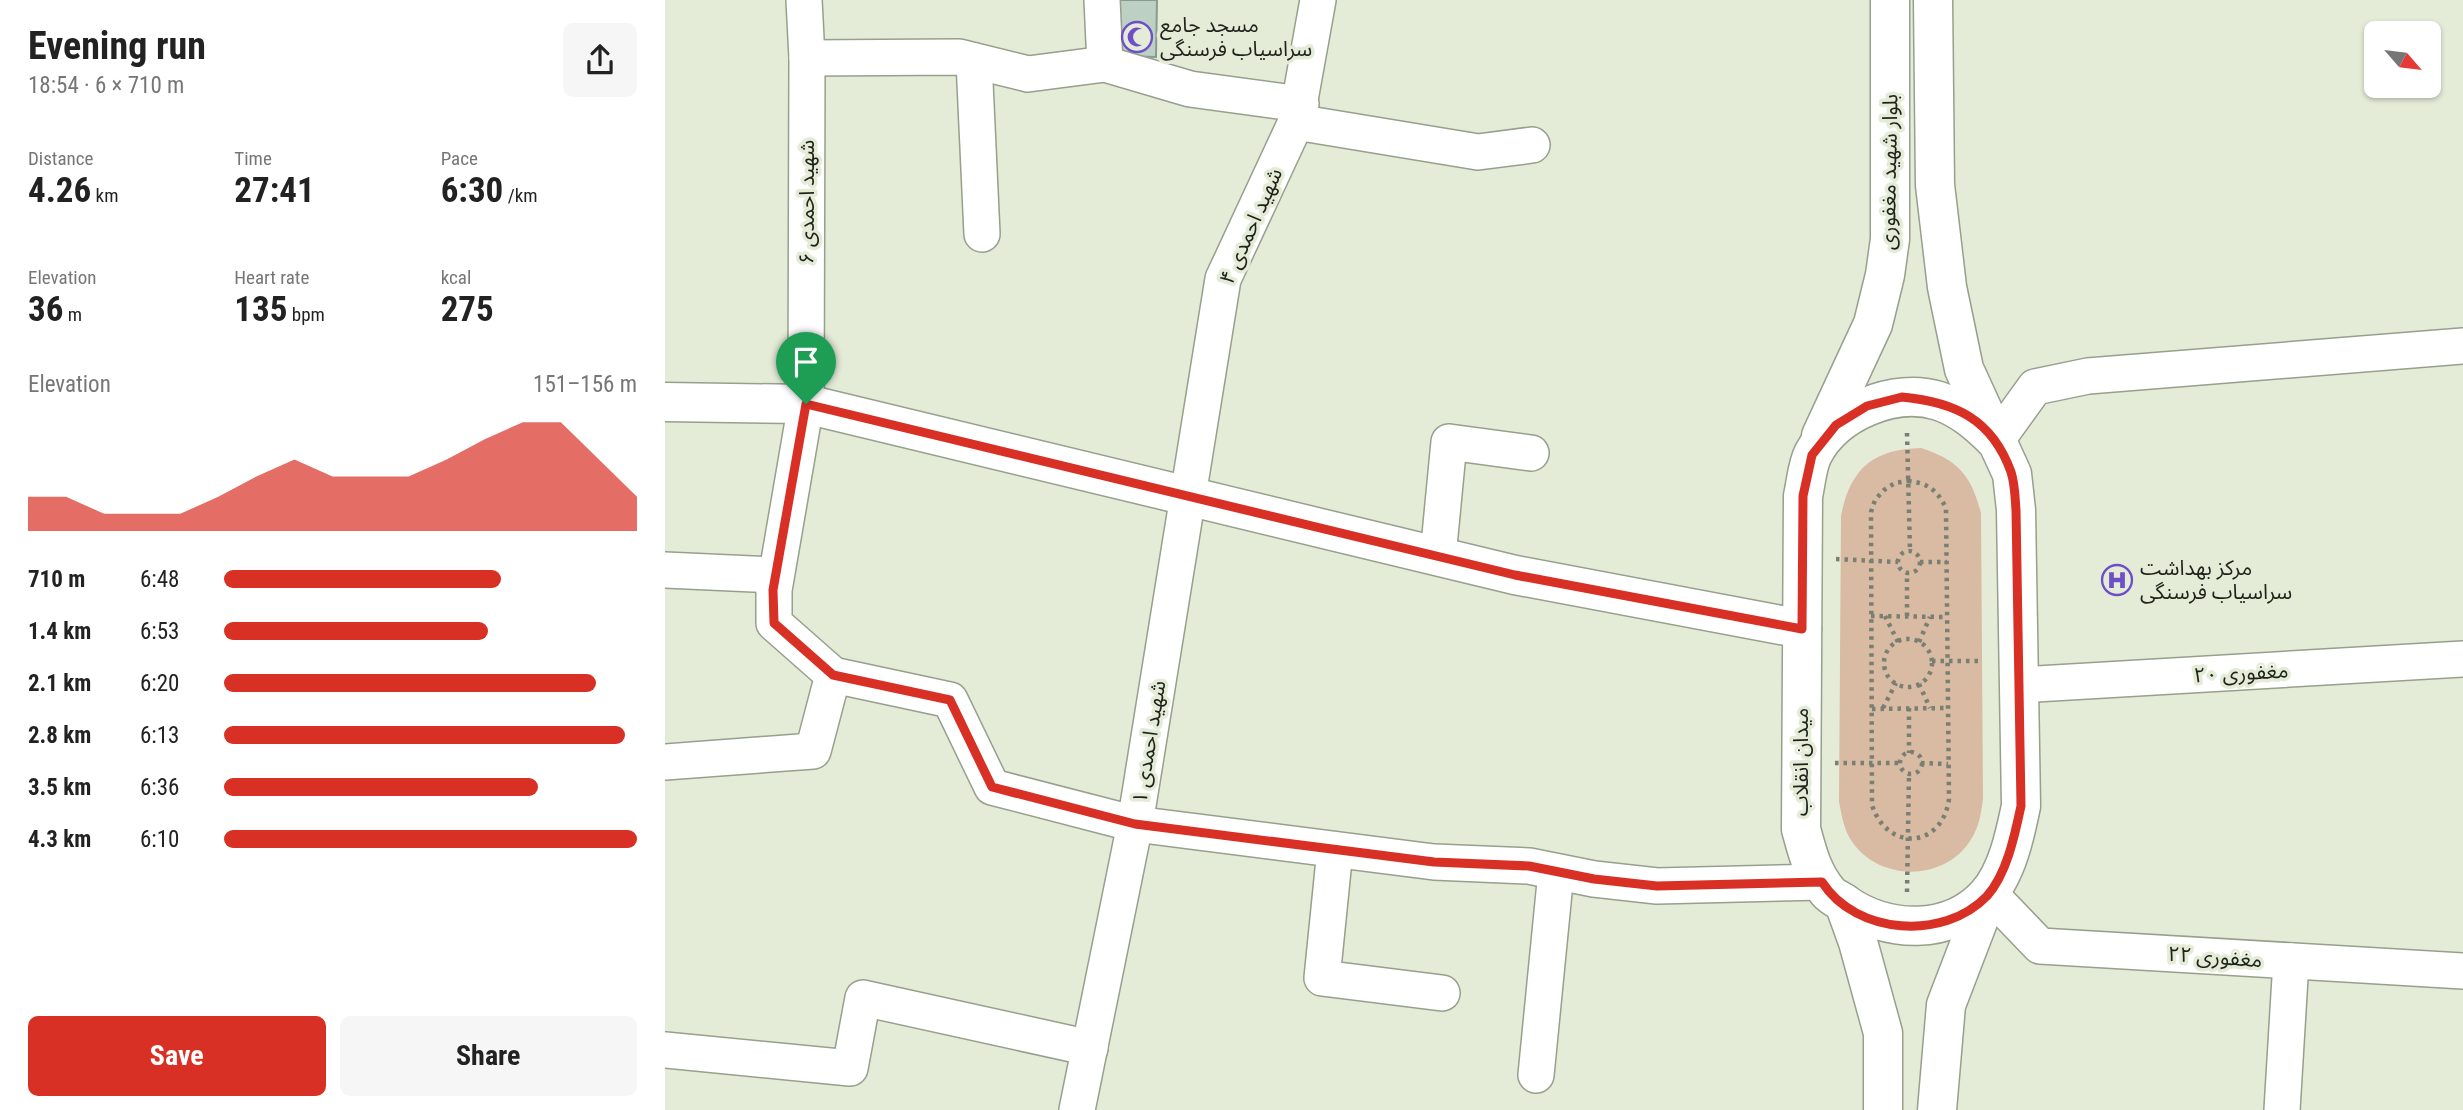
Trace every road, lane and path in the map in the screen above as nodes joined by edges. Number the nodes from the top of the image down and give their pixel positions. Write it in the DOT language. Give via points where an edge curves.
graph roads {
  1 [pos="804,0"];
  2 [pos="1102,0"];
  3 [pos="1318,0"];
  4 [pos="1890,0"];
  5 [pos="1933,0"];
  6 [pos="807,58"];
  7 [pos="974,61"];
  8 [pos="1105,64"];
  9 [pos="1299,113"];
  10 [pos="1532,145"];
  11 [pos="982,234"];
  12 [pos="2463,346"];
  13 [pos="665,402"];
  14 [pos="806,404"];
  15 [pos="1996,441"];
  16 [pos="1907,449"];
  17 [pos="1531,453"];
  18 [pos="1812,455"];
  19 [pos="1908,481"];
  20 [pos="1190,496"];
  21 [pos="1910,551"];
  22 [pos="1438,556"];
  23 [pos="1841,560"];
  24 [pos="1871,561"];
  25 [pos="1898,562"];
  26 [pos="1920,562"];
  27 [pos="1947,562"];
  28 [pos="665,570"];
  29 [pos="1907,573"];
  30 [pos="776,575"];
  31 [pos="1871,616"];
  32 [pos="1885,616"];
  33 [pos="1907,616"];
  34 [pos="1930,617"];
  35 [pos="1947,617"];
  36 [pos="1802,629"];
  37 [pos="1898,642"];
  38 [pos="1919,642"];
  39 [pos="2463,659"];
  40 [pos="1982,661"];
  41 [pos="1871,662"];
  42 [pos="1885,662"];
  43 [pos="1932,662"];
  44 [pos="1947,662"];
  45 [pos="833,675"];
  46 [pos="1896,683"];
  47 [pos="1919,684"];
  48 [pos="2018,685"];
  49 [pos="1883,708"];
  50 [pos="1909,708"];
  51 [pos="1930,708"];
  52 [pos="1948,708"];
  53 [pos="1872,709"];
  54 [pos="1909,753"];
  55 [pos="665,762"];
  56 [pos="1839,763"];
  57 [pos="1872,763"];
  58 [pos="1900,763"];
  59 [pos="1921,763"];
  60 [pos="1949,764"];
  61 [pos="1909,774"];
  62 [pos="1135,824"];
  63 [pos="1908,839"];
  64 [pos="1335,850"];
  65 [pos="1556,872"];
  66 [pos="1908,872"];
  67 [pos="1833,893"];
  68 [pos="1989,893"];
  69 [pos="2291,961"];
  70 [pos="2463,971"];
  71 [pos="1442,993"];
  72 [pos="1090,1048"];
  73 [pos="665,1050"];
  74 [pos="1536,1075"];
  75 [pos="1077,1110"];
  76 [pos="1883,1110"];
  77 [pos="1937,1110"];
  78 [pos="2282,1110"];
  1 -- 6 [label="street, شهید احمدی ۶"];
  2 -- 8 [label="street"];
  3 -- 9 [label="street, شهید احمدی ۴"];
  4 -- 18 [label="main road, بلوار شهید مغفوری" via="1890,239 1885,275 1873,324"];
  5 -- 15 [label="main road, بلوار شهید مغفوری" via="1935,185 1947,288 1964,369"];
  6 -- 7 [label="street" via="959,57"];
  6 -- 14 [label="street, شهید احمدی ۶"];
  7 -- 8 [label="street" via="1028,74"];
  7 -- 11 [label="street"];
  8 -- 9 [label="street"];
  9 -- 10 [label="street" via="1478,152"];
  9 -- 20 [label="street, شهید احمدی ۴" via="1223,279"];
  12 -- 15 [label="street" via="2088,376 2048,384 2035,387"];
  13 -- 14 [label="main road"];
  14 -- 20 [label="main road"];
  14 -- 30 [label="street, شهید احمدی ۶"];
  15 -- 18 [label="main road, میدان انقلاب" via="1971,416 1938,401 1902,397 1867,406 1836,425"];
  15 -- 48 [label="main road, میدان انقلاب" via="2012,474 2016,510"];
  16 -- 19 [label="path"];
  17 -- 22 [label="street" via="1449,442"];
  18 -- 36 [label="main road, میدان انقلاب" via="1803,496"];
  19 -- 21 [label="path"];
  19 -- 24 [label="path" via="1895,483 1875,500"];
  19 -- 27 [label="path" via="1932,488 1946,508"];
  20 -- 22 [label="main road"];
  20 -- 62 [label="street, شهید احمدی ۱"];
  21 -- 25 [label="path"];
  21 -- 26 [label="path"];
  22 -- 36 [label="main road"];
  23 -- 24 [label="path"];
  24 -- 25 [label="path"];
  24 -- 31 [label="path"];
  25 -- 29 [label="path"];
  26 -- 27 [label="path"];
  26 -- 29 [label="path" via="1916,571"];
  27 -- 35 [label="path"];
  28 -- 30 [label="street"];
  29 -- 33 [label="path"];
  30 -- 45 [label="street, شهید احمدی ۶" via="774,623"];
  31 -- 32 [label="path"];
  31 -- 41 [label="path"];
  32 -- 33 [label="path"];
  32 -- 37 [label="path"];
  33 -- 34 [label="path"];
  34 -- 35 [label="path"];
  34 -- 38 [label="path"];
  35 -- 44 [label="path"];
  36 -- 67 [label="main road, میدان انقلاب" via="1801,828 1811,866"];
  37 -- 38 [label="path"];
  37 -- 42 [label="path" via="1888,650"];
  38 -- 43 [label="path"];
  39 -- 48 [label="street, مغفوری ۲۰"];
  40 -- 44 [label="path"];
  41 -- 42 [label="path"];
  41 -- 53 [label="path"];
  42 -- 46 [label="path"];
  43 -- 44 [label="path"];
  43 -- 47 [label="path"];
  44 -- 52 [label="path"];
  45 -- 55 [label="street" via="813,751"];
  45 -- 62 [label="street" via="950,700 992,787"];
  46 -- 47 [label="path" via="1906,687"];
  46 -- 49 [label="path"];
  47 -- 51 [label="path"];
  48 -- 68 [label="main road, میدان انقلاب" via="2021,806 2013,846"];
  49 -- 50 [label="path"];
  49 -- 53 [label="path"];
  50 -- 51 [label="path"];
  50 -- 54 [label="path"];
  51 -- 52 [label="path"];
  52 -- 60 [label="path"];
  53 -- 57 [label="path"];
  54 -- 58 [label="path"];
  54 -- 59 [label="path" via="1917,754"];
  56 -- 57 [label="path"];
  57 -- 58 [label="path"];
  57 -- 63 [label="path" via="1876,818 1884,829"];
  58 -- 61 [label="path"];
  59 -- 60 [label="path"];
  59 -- 61 [label="path" via="1919,770"];
  60 -- 63 [label="path" via="1949,799 1941,823 1921,837"];
  61 -- 63 [label="path"];
  62 -- 64 [label="street"];
  62 -- 72 [label="street, شهید احمدی ۱"];
  63 -- 66 [label="path"];
  64 -- 65 [label="street"];
  64 -- 71 [label="street" via="1322,978"];
  65 -- 67 [label="street" via="1657,886"];
  65 -- 74 [label="street"];
  67 -- 68 [label="main road, میدان انقلاب" via="1865,918 1902,927 1940,924 1975,907"];
  67 -- 76 [label="main road" via="1858,942 1883,1033"];
  68 -- 69 [label="street, مغفوری ۲۲" via="2040,946"];
  68 -- 77 [label="main road" via="1946,1005"];
  69 -- 70 [label="street, مغفوری ۲۲"];
  69 -- 78 [label="street"];
  72 -- 73 [label="street" via="863,998 850,1068"];
  72 -- 75 [label="street, شهید احمدی ۱"];
}
